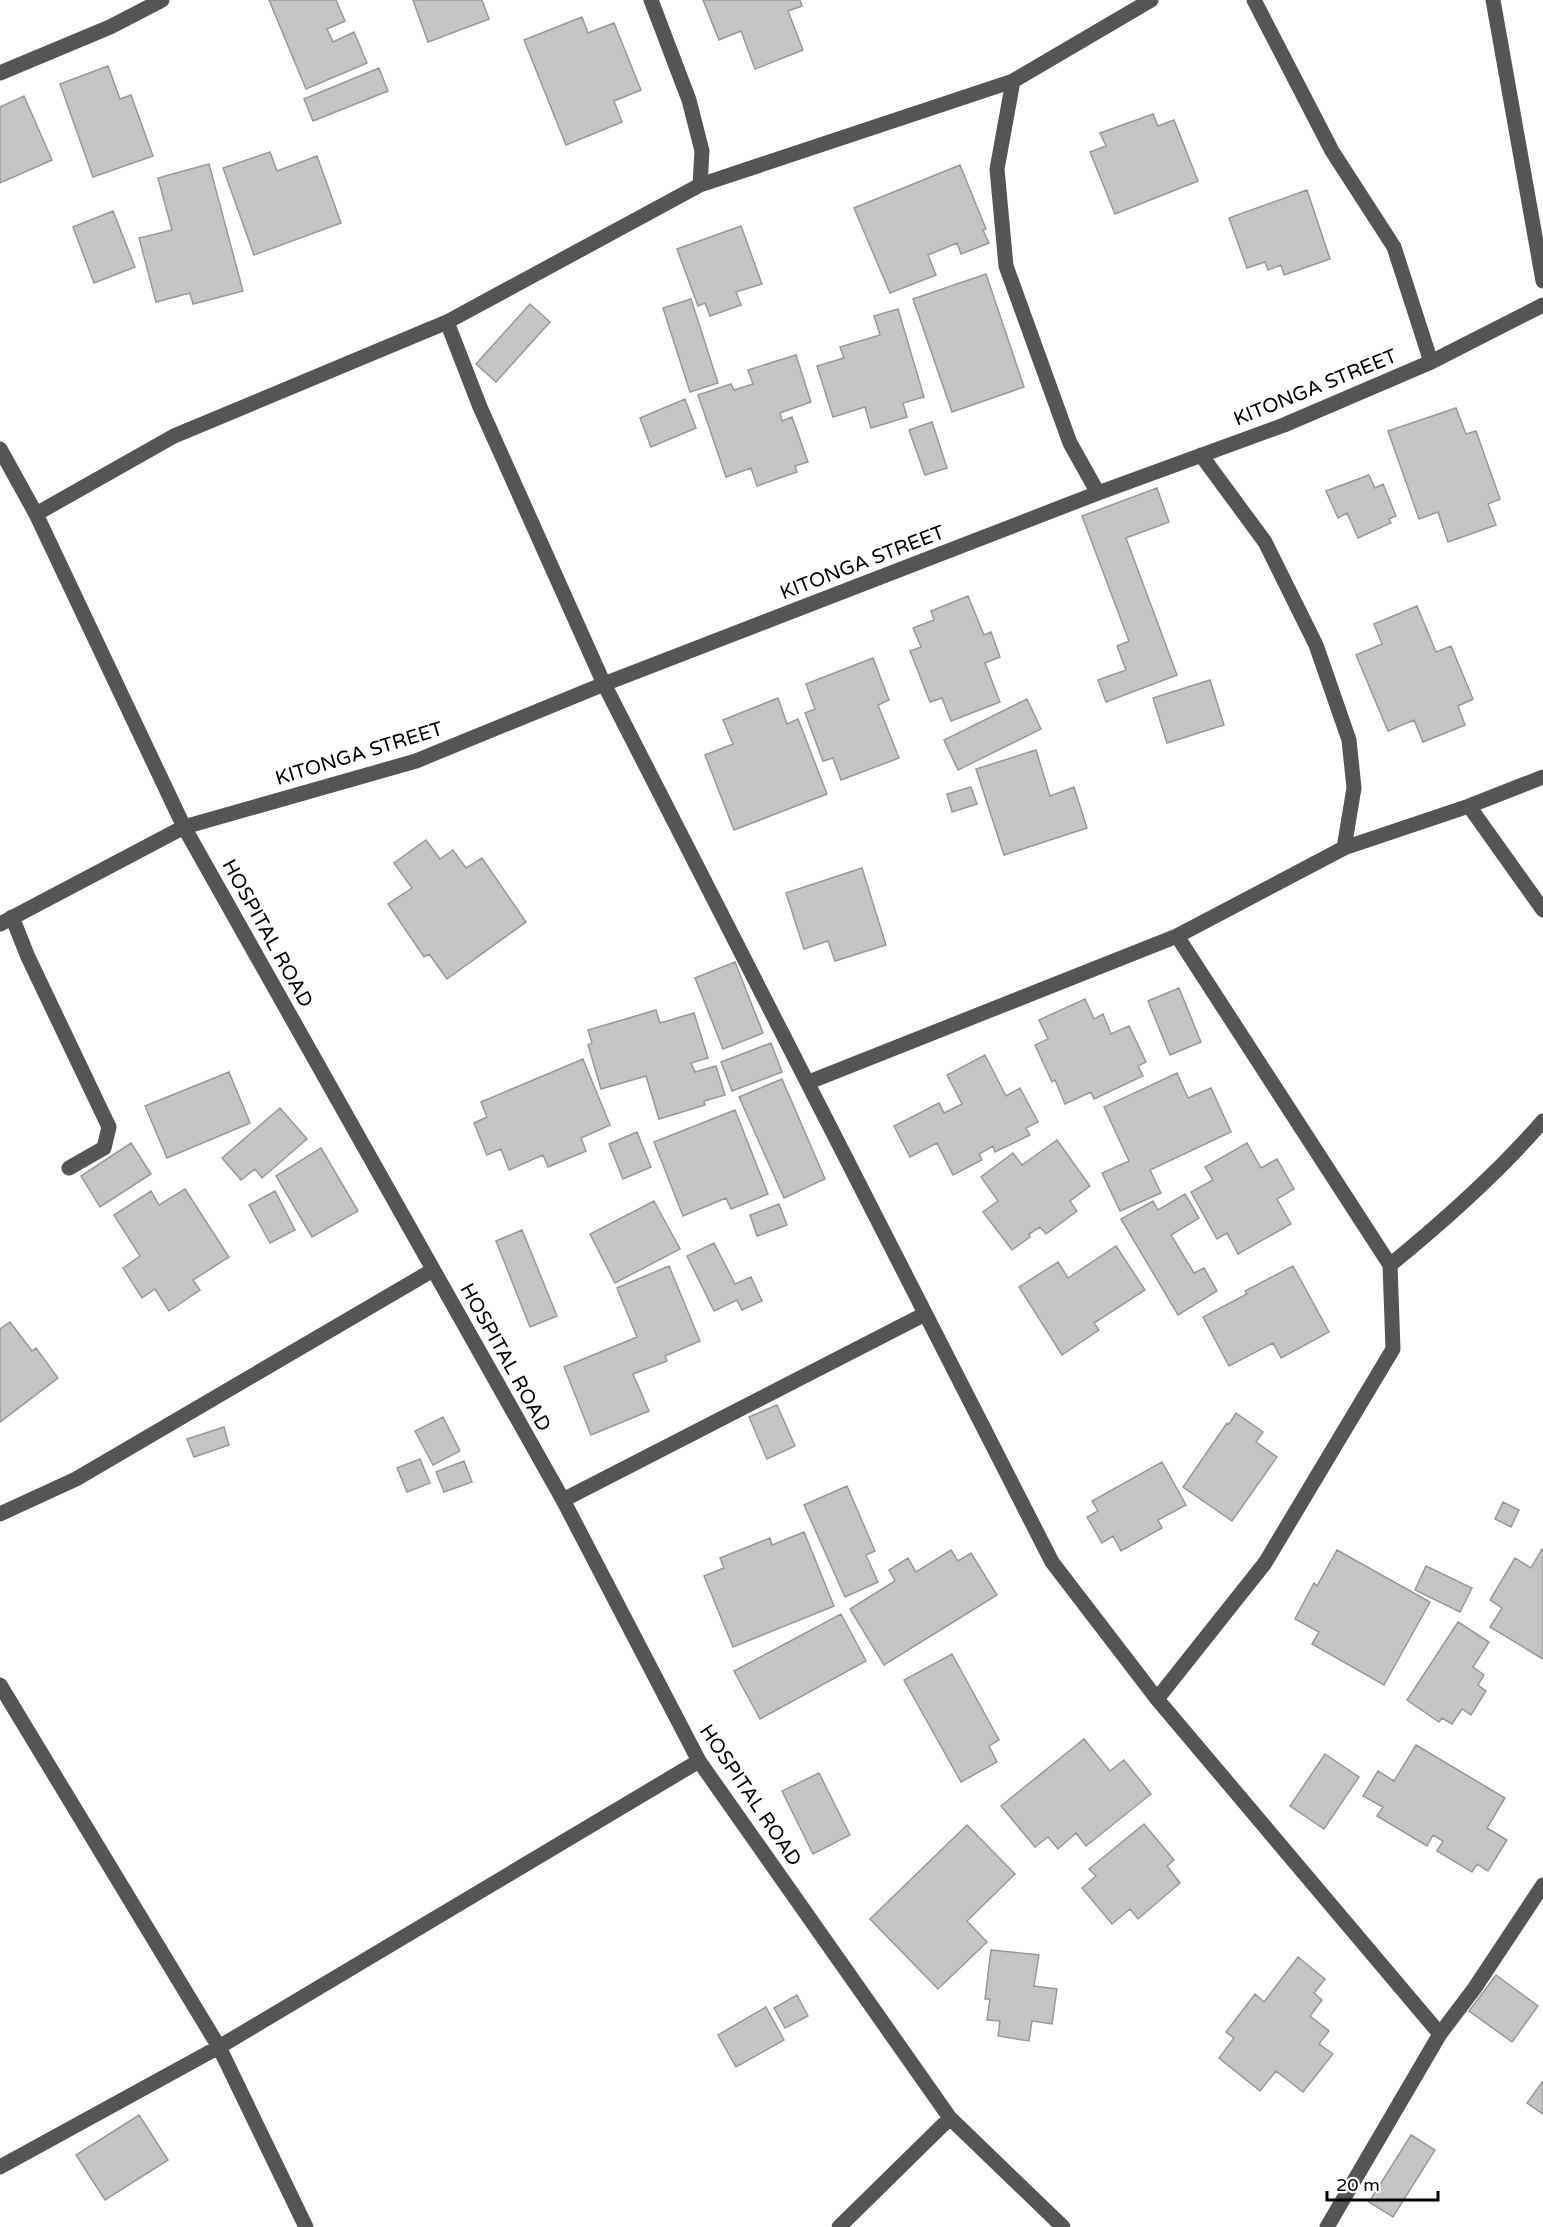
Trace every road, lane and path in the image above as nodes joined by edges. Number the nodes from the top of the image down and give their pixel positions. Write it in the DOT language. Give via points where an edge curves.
graph roads {
  1 [pos="162,0"];
  2 [pos="651,0"];
  3 [pos="1151,0"];
  4 [pos="1254,0"];
  5 [pos="1493,0"];
  6 [pos="0,73"];
  7 [pos="1013,81"];
  8 [pos="700,185"];
  9 [pos="1543,281"];
  10 [pos="1543,305"];
  11 [pos="447,322"];
  12 [pos="1431,362"];
  13 [pos="0,449"];
  14 [pos="1201,455"];
  15 [pos="1098,494"];
  16 [pos="36,514"];
  17 [pos="604,684"];
  18 [pos="1543,777"];
  19 [pos="1469,806"];
  20 [pos="184,827"];
  21 [pos="1344,848"];
  22 [pos="1543,910"];
  23 [pos="6,921"];
  24 [pos="1177,936"];
  25 [pos="809,1082"];
  26 [pos="1543,1121"];
  27 [pos="69,1168"];
  28 [pos="1390,1265"];
  29 [pos="433,1270"];
  30 [pos="925,1314"];
  31 [pos="563,1500"];
  32 [pos="0,1514"];
  33 [pos="0,1685"];
  34 [pos="1157,1699"];
  35 [pos="699,1761"];
  36 [pos="1543,1885"];
  37 [pos="1440,2034"];
  38 [pos="219,2047"];
  39 [pos="950,2118"];
  40 [pos="0,2167"];
  41 [pos="306,2227"];
  42 [pos="839,2227"];
  43 [pos="1063,2227"];
  44 [pos="1327,2227"];
  1 -- 6 [label="street" via="110,27"];
  2 -- 8 [label="street" via="689,100 702,151"];
  3 -- 7 [label="street"];
  4 -- 12 [label="street" via="1332,151 1394,247"];
  5 -- 9 [label="street"];
  7 -- 8 [label="street"];
  7 -- 15 [label="street" via="997,169 1006,266 1070,443"];
  8 -- 11 [label="street"];
  10 -- 12 [label="street, KITONGA STREET"];
  11 -- 16 [label="street" via="174,436"];
  11 -- 17 [label="street" via="480,407"];
  12 -- 14 [label="street, KITONGA STREET" via="1284,425"];
  13 -- 16 [label="street, HOSPITAL ROAD"];
  14 -- 15 [label="street, KITONGA STREET"];
  14 -- 21 [label="street" via="1265,542 1316,645 1349,740 1354,788"];
  15 -- 17 [label="street, KITONGA STREET"];
  16 -- 20 [label="street, HOSPITAL ROAD"];
  17 -- 20 [label="street, KITONGA STREET" via="416,761"];
  17 -- 25 [label="street"];
  18 -- 19 [label="street"];
  19 -- 21 [label="street"];
  19 -- 22 [label="street"];
  20 -- 23 [label="street, KITONGA STREET"];
  20 -- 29 [label="street, HOSPITAL ROAD"];
  21 -- 24 [label="street"];
  23 -- 27 [label="street" via="28,957 109,1127 104,1148"];
  24 -- 25 [label="street"];
  24 -- 28 [label="street"];
  25 -- 30 [label="street"];
  26 -- 28 [label="street" via="1443,1222"];
  28 -- 34 [label="street" via="1393,1349 1265,1563"];
  29 -- 31 [label="street, HOSPITAL ROAD"];
  29 -- 32 [label="street" via="76,1479"];
  30 -- 31 [label="street"];
  30 -- 34 [label="street" via="1052,1562"];
  31 -- 35 [label="street, HOSPITAL ROAD"];
  33 -- 38 [label="street"];
  34 -- 37 [label="street"];
  35 -- 38 [label="street"];
  35 -- 39 [label="street, HOSPITAL ROAD"];
  36 -- 37 [label="street"];
  37 -- 44 [label="street"];
  38 -- 40 [label="street"];
  38 -- 41 [label="street"];
  39 -- 42 [label="street"];
  39 -- 43 [label="street, HOSPITAL ROAD"];
}
